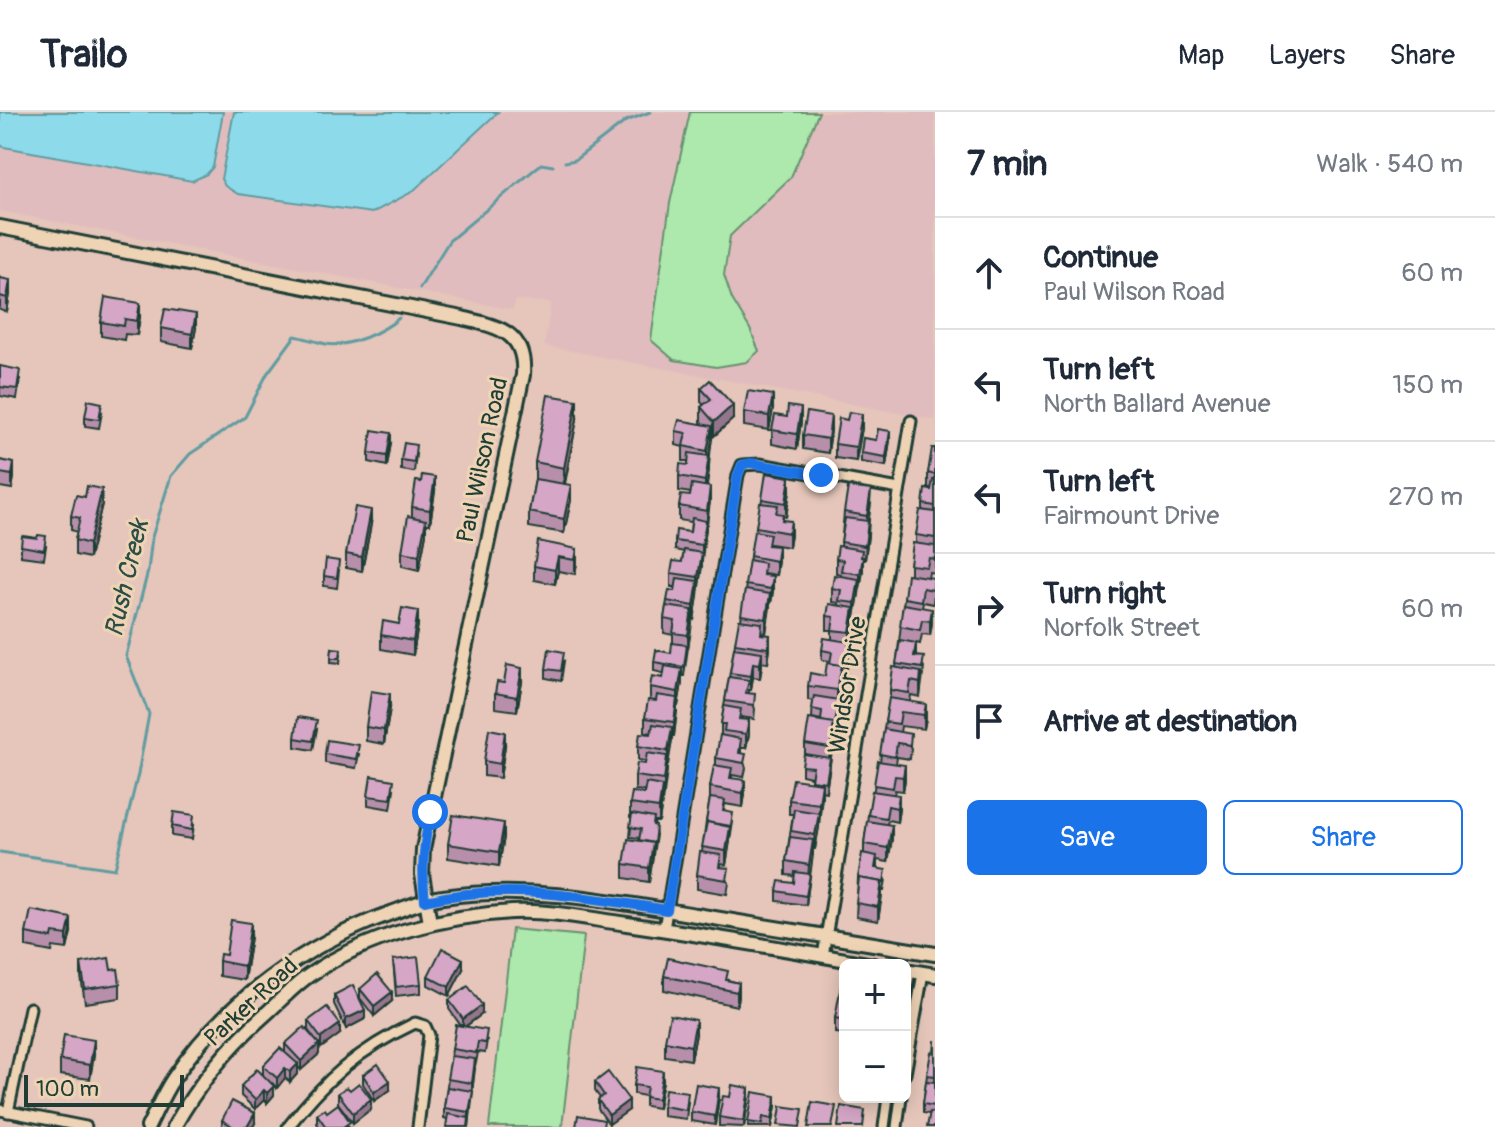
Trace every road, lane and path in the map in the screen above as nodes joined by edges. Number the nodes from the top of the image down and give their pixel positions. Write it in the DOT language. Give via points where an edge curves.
graph roads {
  1 [pos="0,227"];
  2 [pos="911,421"];
  3 [pos="899,489"];
  4 [pos="425,901"];
  5 [pos="667,910"];
  6 [pos="430,923"];
  7 [pos="664,929"];
  8 [pos="826,936"];
  9 [pos="935,954"];
  10 [pos="823,956"];
  11 [pos="840,959"];
  12 [pos="918,972"];
  13 [pos="30,1008"];
  14 [pos="910,1031"];
  15 [pos="887,1103"];
  16 [pos="900,1103"];
  17 [pos="4,1111"];
  18 [pos="86,1127"];
  19 [pos="148,1127"];
  20 [pos="174,1127"];
  21 [pos="288,1127"];
  22 [pos="418,1127"];
  23 [pos="884,1127"];
  24 [pos="897,1127"];
  1 -- 4 [label="main road, Paul Wilson Road" via="462,318 505,331 519,345 523,375 423,849"];
  2 -- 3 [label="street, Windsor Drive"];
  3 -- 5 [label="street" via="742,465"];
  3 -- 8 [label="street, Windsor Drive"];
  4 -- 5 [label="main road, Parker Road" via="482,893 557,894"];
  4 -- 6 [label="main road, Paul Wilson Road"];
  4 -- 19 [label="main road, Parker Road" via="333,938 258,988 205,1038 173,1079"];
  5 -- 7 [label="street"];
  5 -- 8 [label="main road, Parker Road"];
  6 -- 7 [label="main road, Parker Road" via="514,912"];
  6 -- 20 [label="main road, Parker Road" via="365,946 309,975 237,1040 204,1078"];
  7 -- 10 [label="main road, Parker Road"];
  8 -- 9 [label="main road, Parker Road"];
  8 -- 10 [label="street, Windsor Drive"];
  10 -- 11 [label="main road, Parker Road"];
  12 -- 14 [label="street"];
  13 -- 17 [label="street"];
  15 -- 23 [label="street"];
  16 -- 24 [label="street"];
  17 -- 18 [label="street"];
  21 -- 22 [label="street" via="347,1063 415,1023 425,1026 429,1035"];
}
